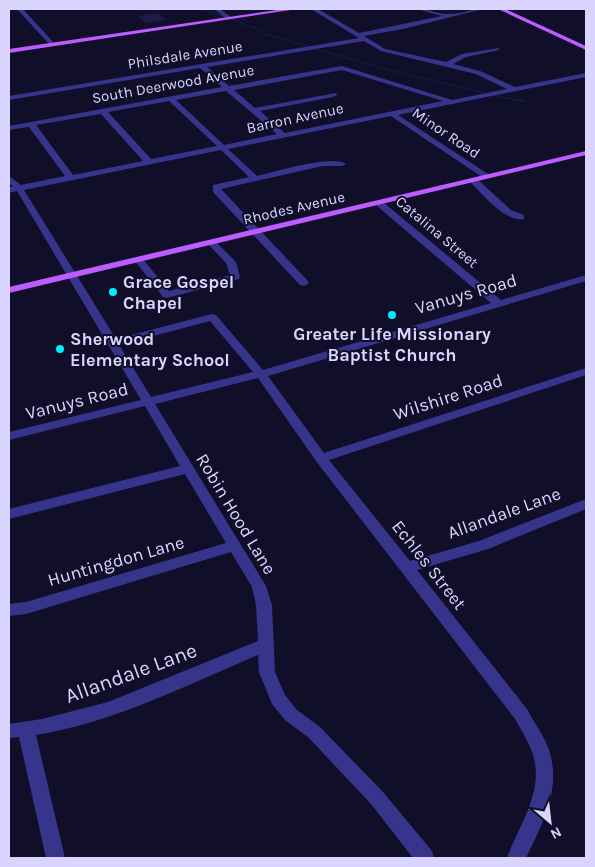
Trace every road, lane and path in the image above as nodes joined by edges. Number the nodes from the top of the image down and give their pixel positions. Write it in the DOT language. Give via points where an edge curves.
graph roads {
  1 [pos="18,9"];
  2 [pos="217,9"];
  3 [pos="294,9"];
  4 [pos="314,9"];
  5 [pos="420,9"];
  6 [pos="480,9"];
  7 [pos="501,9"];
  8 [pos="446,16"];
  9 [pos="229,18"];
  10 [pos="362,37"];
  11 [pos="52,44"];
  12 [pos="586,48"];
  13 [pos="497,49"];
  14 [pos="9,51"];
  15 [pos="446,65"];
  16 [pos="201,66"];
  17 [pos="586,75"];
  18 [pos="227,88"];
  19 [pos="514,89"];
  20 [pos="333,96"];
  21 [pos="9,98"];
  22 [pos="171,99"];
  23 [pos="450,101"];
  24 [pos="255,110"];
  25 [pos="103,111"];
  26 [pos="391,113"];
  27 [pos="31,124"];
  28 [pos="9,128"];
  29 [pos="282,134"];
  30 [pos="222,147"];
  31 [pos="586,153"];
  32 [pos="149,162"];
  33 [pos="342,164"];
  34 [pos="485,176"];
  35 [pos="70,177"];
  36 [pos="9,178"];
  37 [pos="256,179"];
  38 [pos="473,180"];
  39 [pos="19,188"];
  40 [pos="9,190"];
  41 [pos="380,204"];
  42 [pos="521,217"];
  43 [pos="256,232"];
  44 [pos="212,243"];
  45 [pos="140,261"];
  46 [pos="73,276"];
  47 [pos="586,278"];
  48 [pos="304,283"];
  49 [pos="9,290"];
  50 [pos="497,302"];
  51 [pos="113,343"];
  52 [pos="586,371"];
  53 [pos="261,374"];
  54 [pos="148,401"];
  55 [pos="9,436"];
  56 [pos="321,458"];
  57 [pos="187,469"];
  58 [pos="586,504"];
  59 [pos="9,514"];
  60 [pos="234,546"];
  61 [pos="407,567"];
  62 [pos="9,610"];
  63 [pos="265,645"];
  64 [pos="17,730"];
  65 [pos="55,858"];
  66 [pos="425,858"];
  67 [pos="516,858"];
  1 -- 11 [label="street"];
  2 -- 9 [label="street"];
  3 -- 9 [label="main road"];
  4 -- 10 [label="street"];
  5 -- 8 [label="street"];
  6 -- 8 [label="street, Philsdale Avenue"];
  7 -- 12 [label="main road"];
  8 -- 10 [label="street, Philsdale Avenue"];
  9 -- 11 [label="main road"];
  10 -- 15 [label="street" via="393,53"];
  10 -- 16 [label="street, Philsdale Avenue"];
  11 -- 14 [label="main road"];
  13 -- 15 [label="street" via="464,55"];
  15 -- 19 [label="street" via="489,76"];
  16 -- 18 [label="street"];
  16 -- 21 [label="street, Philsdale Avenue"];
  17 -- 19 [label="street, Barron Avenue"];
  18 -- 22 [label="street, South Deerwood Avenue"];
  18 -- 23 [label="street, South Deerwood Avenue" via="342,68"];
  18 -- 24 [label="street"];
  19 -- 23 [label="street, Barron Avenue"];
  20 -- 24 [label="street"];
  22 -- 25 [label="street, South Deerwood Avenue"];
  22 -- 30 [label="street"];
  23 -- 26 [label="street, Barron Avenue"];
  24 -- 29 [label="street"];
  25 -- 27 [label="street, South Deerwood Avenue"];
  25 -- 32 [label="street"];
  26 -- 29 [label="street, Barron Avenue"];
  26 -- 34 [label="street, Minor Road"];
  27 -- 28 [label="street, South Deerwood Avenue"];
  27 -- 35 [label="street"];
  29 -- 30 [label="street, Barron Avenue"];
  30 -- 32 [label="street, Barron Avenue"];
  30 -- 37 [label="street"];
  31 -- 34 [label="main road, Rhodes Avenue"];
  32 -- 35 [label="street, Barron Avenue"];
  33 -- 37 [label="street" via="324,164"];
  34 -- 38 [label="main road, Rhodes Avenue"];
  35 -- 39 [label="street, Barron Avenue"];
  36 -- 39 [label="street, Robin Hood Lane"];
  37 -- 43 [label="street" via="216,186 217,192"];
  38 -- 41 [label="main road, Rhodes Avenue"];
  38 -- 42 [label="street" via="508,212"];
  39 -- 40 [label="street, Barron Avenue"];
  39 -- 46 [label="street, Robin Hood Lane"];
  41 -- 43 [label="main road, Rhodes Avenue"];
  41 -- 50 [label="street, Catalina Street"];
  43 -- 44 [label="main road, Rhodes Avenue"];
  43 -- 48 [label="street"];
  44 -- 45 [label="main road, Rhodes Avenue"];
  44 -- 45 [label="street" via="231,262 235,277 167,294"];
  45 -- 46 [label="main road, Rhodes Avenue"];
  46 -- 49 [label="main road, Rhodes Avenue"];
  46 -- 51 [label="street, Robin Hood Lane"];
  47 -- 50 [label="street, Vanuys Road"];
  50 -- 53 [label="street, Vanuys Road"];
  51 -- 53 [label="street, Echles Street" via="212,316"];
  51 -- 54 [label="street, Robin Hood Lane"];
  52 -- 56 [label="street, Wilshire Road"];
  53 -- 54 [label="street, Vanuys Road"];
  53 -- 56 [label="street, Echles Street"];
  54 -- 55 [label="street, Vanuys Road"];
  54 -- 57 [label="street, Robin Hood Lane"];
  56 -- 61 [label="street, Echles Street"];
  57 -- 59 [label="street"];
  57 -- 60 [label="street, Robin Hood Lane"];
  58 -- 61 [label="street, Allandale Lane" via="482,545"];
  60 -- 62 [label="street, Huntingdon Lane" via="26,608"];
  60 -- 63 [label="street, Robin Hood Lane" via="258,586 264,605"];
  61 -- 67 [label="street, Echles Street" via="521,714 541,752 545,785 535,821"];
  63 -- 64 [label="street, Allandale Lane" via="123,704 74,719"];
  63 -- 66 [label="street, Robin Hood Lane" via="267,672 278,699 377,798"];
  64 -- 65 [label="street"];
}
